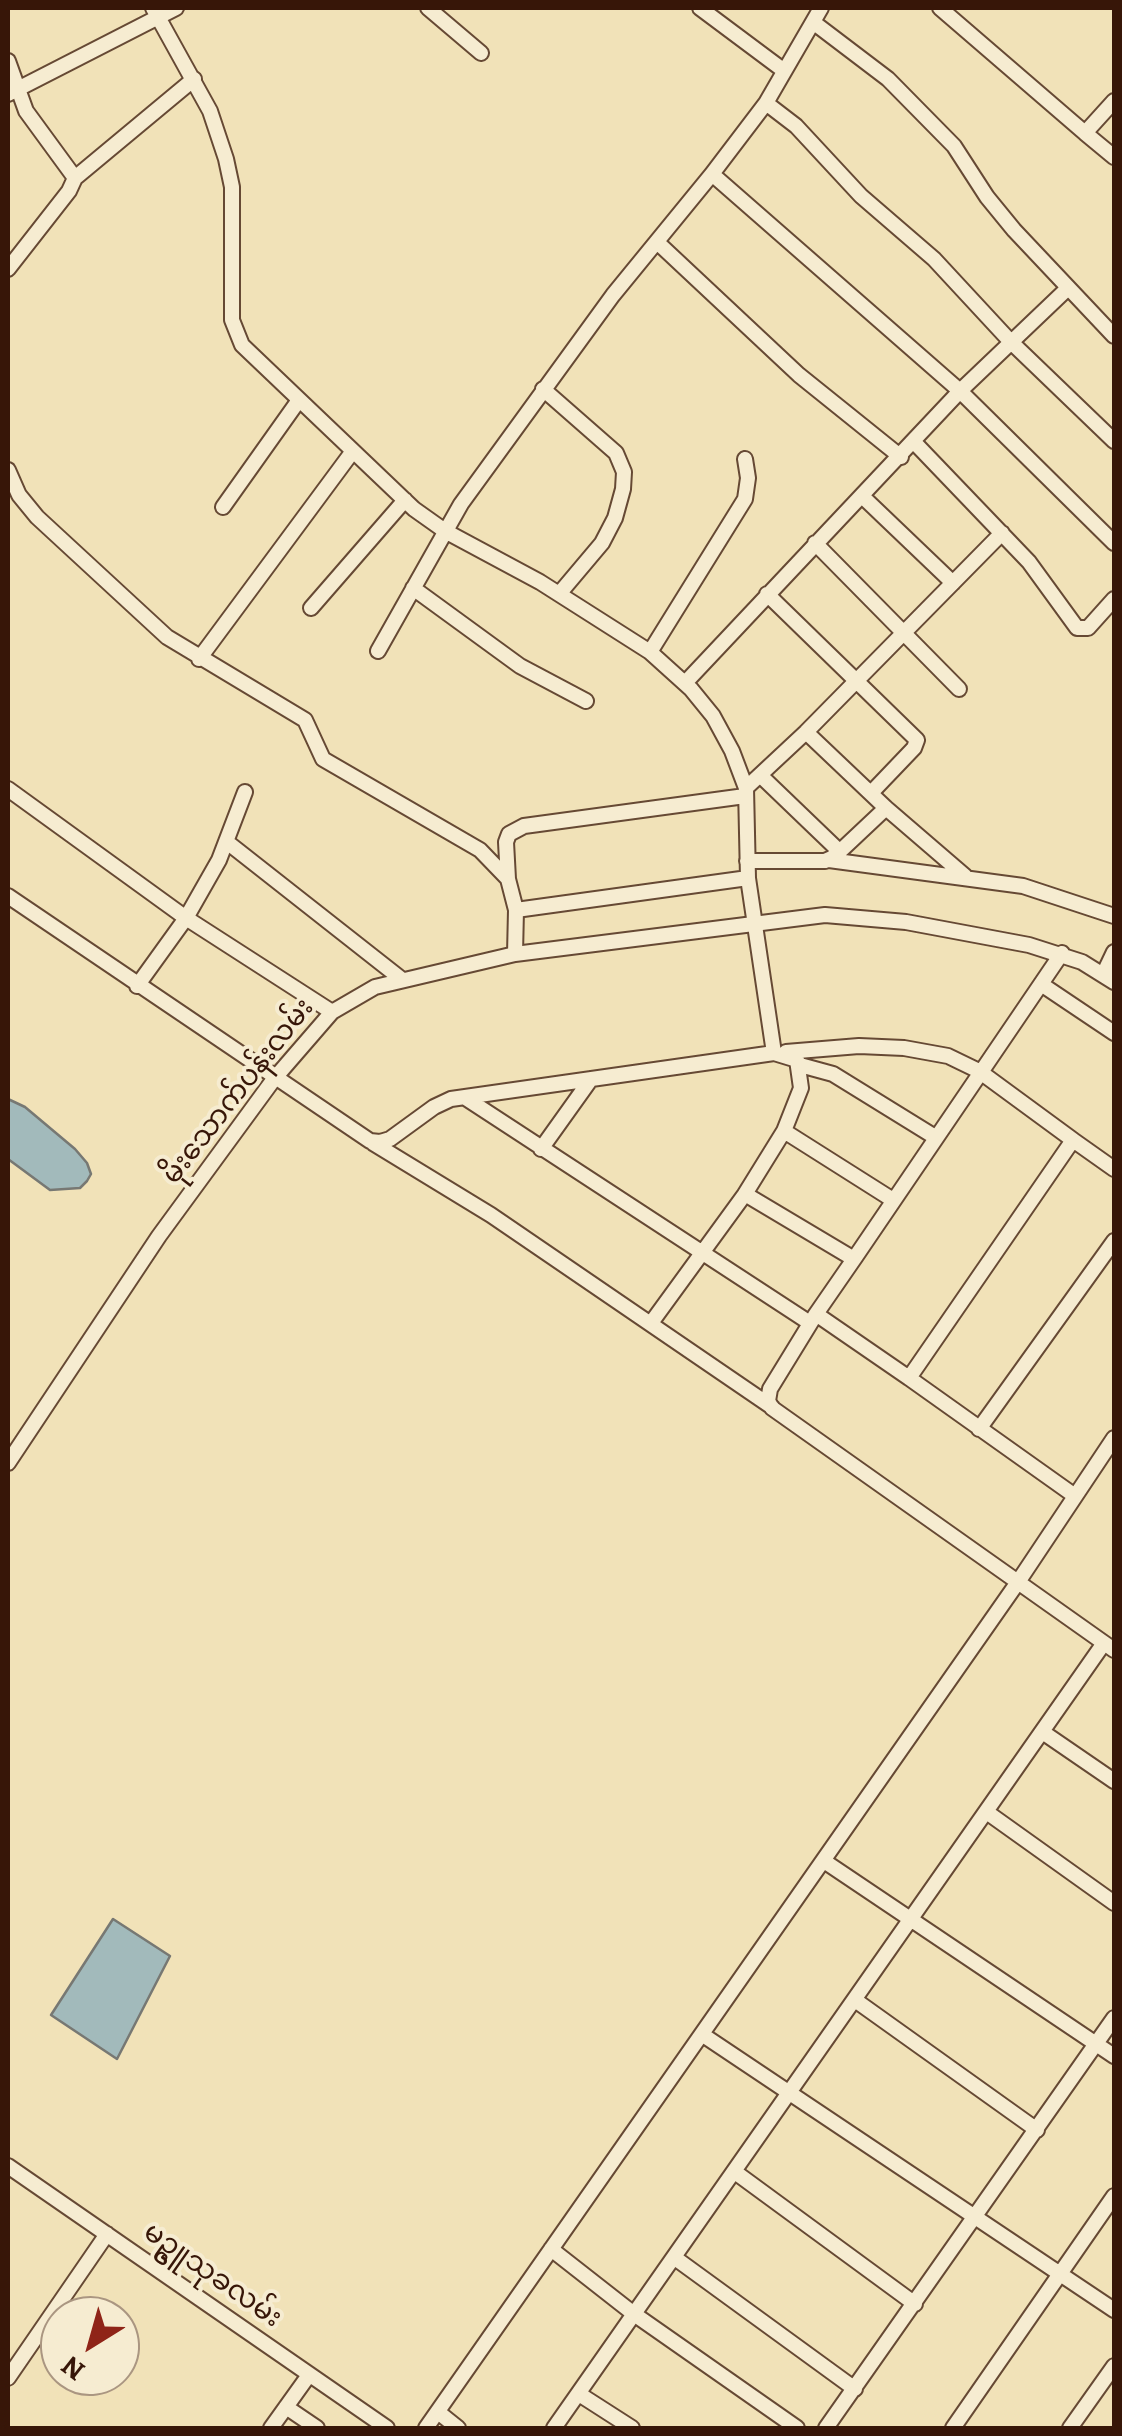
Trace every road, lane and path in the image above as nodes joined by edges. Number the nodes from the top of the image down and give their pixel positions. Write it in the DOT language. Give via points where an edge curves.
graph roads {
  1 [pos="176,8"];
  2 [pos="428,8"];
  3 [pos="700,8"];
  4 [pos="821,8"];
  5 [pos="940,8"];
  6 [pos="155,12"];
  7 [pos="813,22"];
  8 [pos="481,53"];
  9 [pos="8,61"];
  10 [pos="783,70"];
  11 [pos="194,80"];
  12 [pos="12,92"];
  13 [pos="1114,101"];
  14 [pos="766,102"];
  15 [pos="1085,133"];
  16 [pos="1114,157"];
  17 [pos="712,174"];
  18 [pos="75,178"];
  19 [pos="657,242"];
  20 [pos="8,269"];
  21 [pos="1067,289"];
  22 [pos="1114,336"];
  23 [pos="1010,342"];
  24 [pos="544,389"];
  25 [pos="960,392"];
  26 [pos="299,400"];
  27 [pos="1114,441"];
  28 [pos="914,442"];
  29 [pos="353,451"];
  30 [pos="900,457"];
  31 [pos="745,459"];
  32 [pos="8,470"];
  33 [pos="862,496"];
  34 [pos="404,500"];
  35 [pos="222,507"];
  36 [pos="445,531"];
  37 [pos="1002,533"];
  38 [pos="1114,542"];
  39 [pos="815,543"];
  40 [pos="953,584"];
  41 [pos="413,588"];
  42 [pos="559,594"];
  43 [pos="766,594"];
  44 [pos="1114,599"];
  45 [pos="311,608"];
  46 [pos="905,632"];
  47 [pos="378,651"];
  48 [pos="650,652"];
  49 [pos="199,659"];
  50 [pos="857,681"];
  51 [pos="685,684"];
  52 [pos="959,688"];
  53 [pos="586,701"];
  54 [pos="806,732"];
  55 [pos="762,776"];
  56 [pos="8,789"];
  57 [pos="245,792"];
  58 [pos="746,792"];
  59 [pos="872,793"];
  60 [pos="886,808"];
  61 [pos="227,842"];
  62 [pos="832,858"];
  63 [pos="747,861"];
  64 [pos="966,876"];
  65 [pos="748,878"];
  66 [pos="508,879"];
  67 [pos="8,896"];
  68 [pos="516,910"];
  69 [pos="1114,916"];
  70 [pos="186,918"];
  71 [pos="754,922"];
  72 [pos="1114,952"];
  73 [pos="515,954"];
  74 [pos="1062,954"];
  75 [pos="400,978"];
  76 [pos="1109,978"];
  77 [pos="1041,984"];
  78 [pos="138,986"];
  79 [pos="332,1012"];
  80 [pos="1114,1034"];
  81 [pos="774,1053"];
  82 [pos="800,1066"];
  83 [pos="979,1071"];
  84 [pos="274,1079"];
  85 [pos="591,1079"];
  86 [pos="464,1098"];
  87 [pos="784,1131"];
  88 [pos="935,1137"];
  89 [pos="1072,1140"];
  90 [pos="370,1141"];
  91 [pos="541,1149"];
  92 [pos="1114,1169"];
  93 [pos="746,1194"];
  94 [pos="893,1200"];
  95 [pos="1114,1240"];
  96 [pos="703,1253"];
  97 [pos="854,1260"];
  98 [pos="813,1319"];
  99 [pos="651,1323"];
  100 [pos="909,1378"];
  101 [pos="772,1408"];
  102 [pos="979,1429"];
  103 [pos="1114,1438"];
  104 [pos="8,1463"];
  105 [pos="1075,1496"];
  106 [pos="1018,1582"];
  107 [pos="1109,1647"];
  108 [pos="1044,1733"];
  109 [pos="1114,1781"];
  110 [pos="988,1813"];
  111 [pos="824,1861"];
  112 [pos="1114,1903"];
  113 [pos="913,1919"];
  114 [pos="855,2000"];
  115 [pos="1114,2018"];
  116 [pos="703,2035"];
  117 [pos="1096,2044"];
  118 [pos="1114,2056"];
  119 [pos="790,2091"];
  120 [pos="1036,2130"];
  121 [pos="9,2171"];
  122 [pos="735,2172"];
  123 [pos="1114,2196"];
  124 [pos="974,2218"];
  125 [pos="107,2234"];
  126 [pos="550,2249"];
  127 [pos="674,2258"];
  128 [pos="1060,2273"];
  129 [pos="915,2304"];
  130 [pos="1114,2310"];
  131 [pos="634,2314"];
  132 [pos="1114,2366"];
  133 [pos="309,2375"];
  134 [pos="8,2378"];
  135 [pos="855,2389"];
  136 [pos="579,2394"];
  137 [pos="286,2407"];
  138 [pos="438,2412"];
  139 [pos="272,2428"];
  140 [pos="317,2428"];
  141 [pos="387,2428"];
  142 [pos="426,2428"];
  143 [pos="458,2428"];
  144 [pos="554,2428"];
  145 [pos="632,2428"];
  146 [pos="798,2428"];
  147 [pos="826,2428"];
  148 [pos="952,2428"];
  149 [pos="1070,2428"];
  1 -- 6 [label="street"];
  2 -- 8 [label="street"];
  3 -- 10 [label="street"];
  4 -- 7 [label="street"];
  5 -- 15 [label="street"];
  6 -- 11 [label="street"];
  6 -- 12 [label="street"];
  7 -- 10 [label="street"];
  7 -- 21 [label="street" via="888,79 954,146 986,197"];
  9 -- 12 [label="street"];
  10 -- 14 [label="street"];
  11 -- 18 [label="street"];
  11 -- 26 [label="street" via="232,187 235,334"];
  12 -- 18 [label="street"];
  13 -- 15 [label="street"];
  14 -- 17 [label="street"];
  14 -- 23 [label="street" via="934,260"];
  15 -- 16 [label="street"];
  17 -- 19 [label="street"];
  17 -- 25 [label="street"];
  18 -- 20 [label="street"];
  19 -- 24 [label="street"];
  19 -- 30 [label="street" via="799,376"];
  21 -- 22 [label="street"];
  21 -- 23 [label="street"];
  23 -- 25 [label="street"];
  23 -- 27 [label="street"];
  24 -- 36 [label="street"];
  24 -- 42 [label="street" via="616,452 624,472 615,518 602,543"];
  25 -- 28 [label="street"];
  25 -- 38 [label="street"];
  26 -- 29 [label="street"];
  26 -- 35 [label="street"];
  28 -- 30 [label="street"];
  28 -- 37 [label="street"];
  29 -- 34 [label="street"];
  29 -- 49 [label="street"];
  30 -- 33 [label="street"];
  31 -- 48 [label="street" via="745,500"];
  32 -- 49 [label="street" via="38,518"];
  33 -- 39 [label="street"];
  33 -- 40 [label="street"];
  34 -- 36 [label="street"];
  34 -- 45 [label="street"];
  36 -- 41 [label="street"];
  36 -- 42 [label="street"];
  37 -- 40 [label="street"];
  37 -- 44 [label="street" via="1077,628 1088,628"];
  39 -- 43 [label="street"];
  39 -- 46 [label="street"];
  40 -- 46 [label="street"];
  41 -- 47 [label="street"];
  41 -- 53 [label="street" via="520,666"];
  42 -- 48 [label="street"];
  43 -- 50 [label="street"];
  43 -- 51 [label="street"];
  46 -- 50 [label="street"];
  46 -- 52 [label="street"];
  48 -- 51 [label="street"];
  49 -- 66 [label="street" via="305,720 323,759 480,850"];
  50 -- 54 [label="street"];
  50 -- 59 [label="street" via="917,740"];
  51 -- 58 [label="street" via="713,716"];
  54 -- 55 [label="street"];
  54 -- 59 [label="street"];
  55 -- 58 [label="street"];
  55 -- 62 [label="street" via="836,847"];
  56 -- 70 [label="street"];
  57 -- 61 [label="street"];
  58 -- 63 [label="street"];
  58 -- 66 [label="street" via="524,826 506,842"];
  59 -- 60 [label="street"];
  60 -- 62 [label="street"];
  60 -- 64 [label="street"];
  61 -- 70 [label="street"];
  61 -- 75 [label="street"];
  62 -- 63 [label="street"];
  62 -- 64 [label="street"];
  63 -- 65 [label="street"];
  64 -- 69 [label="street" via="1023,886"];
  65 -- 68 [label="street"];
  65 -- 71 [label="street"];
  66 -- 68 [label="street"];
  67 -- 78 [label="street"];
  68 -- 73 [label="street"];
  70 -- 78 [label="street"];
  70 -- 79 [label="street"];
  71 -- 73 [label="street, မိုးသောက်ပန်းလမ်း"];
  71 -- 74 [label="street, မိုးသောက်ပန်းလမ်း" via="864,917"];
  71 -- 81 [label="street"];
  72 -- 76 [label="street"];
  73 -- 75 [label="street, မိုးသောက်ပန်းလမ်း"];
  74 -- 76 [label="street, မိုးသောက်ပန်းလမ်း"];
  74 -- 77 [label="street"];
  75 -- 79 [label="street, မိုးသောက်ပန်းလမ်း"];
  77 -- 80 [label="street"];
  77 -- 83 [label="street"];
  78 -- 84 [label="street"];
  79 -- 84 [label="street, မိုးသောက်ပန်းလမ်း"];
  81 -- 82 [label="street" via="794,1056"];
  81 -- 83 [label="street" via="904,1048 948,1056"];
  81 -- 85 [label="street"];
  82 -- 87 [label="street" via="801,1088"];
  82 -- 88 [label="street" via="833,1074"];
  83 -- 88 [label="street"];
  83 -- 89 [label="street"];
  84 -- 90 [label="street"];
  84 -- 104 [label="street, မိုးသောက်ပန်းလမ်း" via="159,1236"];
  85 -- 86 [label="street"];
  85 -- 91 [label="street"];
  86 -- 90 [label="street" via="434,1107 390,1139"];
  86 -- 91 [label="street"];
  87 -- 93 [label="street"];
  87 -- 94 [label="street"];
  88 -- 94 [label="street"];
  89 -- 92 [label="street"];
  89 -- 100 [label="street"];
  90 -- 99 [label="street"];
  91 -- 96 [label="street"];
  93 -- 96 [label="street"];
  93 -- 97 [label="street"];
  94 -- 97 [label="street"];
  95 -- 102 [label="street"];
  96 -- 98 [label="street"];
  96 -- 99 [label="street"];
  97 -- 98 [label="street"];
  98 -- 100 [label="street"];
  98 -- 101 [label="street" via="770,1388"];
  99 -- 101 [label="street"];
  100 -- 102 [label="street"];
  101 -- 106 [label="street"];
  102 -- 105 [label="street"];
  103 -- 105 [label="street"];
  105 -- 106 [label="street"];
  106 -- 107 [label="street"];
  106 -- 111 [label="street"];
  107 -- 108 [label="street"];
  108 -- 109 [label="street"];
  108 -- 110 [label="street"];
  110 -- 112 [label="street"];
  110 -- 113 [label="street"];
  111 -- 113 [label="street"];
  111 -- 116 [label="street"];
  113 -- 114 [label="street"];
  113 -- 117 [label="street"];
  114 -- 119 [label="street"];
  114 -- 120 [label="street"];
  115 -- 117 [label="street"];
  116 -- 119 [label="street"];
  116 -- 126 [label="street"];
  117 -- 118 [label="street"];
  117 -- 120 [label="street"];
  119 -- 122 [label="street"];
  119 -- 124 [label="street"];
  120 -- 124 [label="street"];
  121 -- 125 [label="street, မဥ္ဇူသုခလမ်း"];
  122 -- 127 [label="street"];
  122 -- 129 [label="street"];
  123 -- 128 [label="street"];
  124 -- 128 [label="street"];
  124 -- 129 [label="street"];
  125 -- 133 [label="street, မဥ္ဇူသုခလမ်း"];
  125 -- 134 [label="street"];
  126 -- 131 [label="street"];
  126 -- 138 [label="street"];
  127 -- 131 [label="street"];
  127 -- 135 [label="street"];
  128 -- 130 [label="street"];
  128 -- 148 [label="street"];
  129 -- 135 [label="street"];
  131 -- 136 [label="street"];
  131 -- 146 [label="street"];
  132 -- 149 [label="street"];
  133 -- 137 [label="street"];
  133 -- 141 [label="street, မဥ္ဇူသုခလမ်း"];
  135 -- 147 [label="street"];
  136 -- 144 [label="street"];
  136 -- 145 [label="street"];
  137 -- 139 [label="street"];
  137 -- 140 [label="street"];
  138 -- 142 [label="street"];
  138 -- 143 [label="street"];
}
